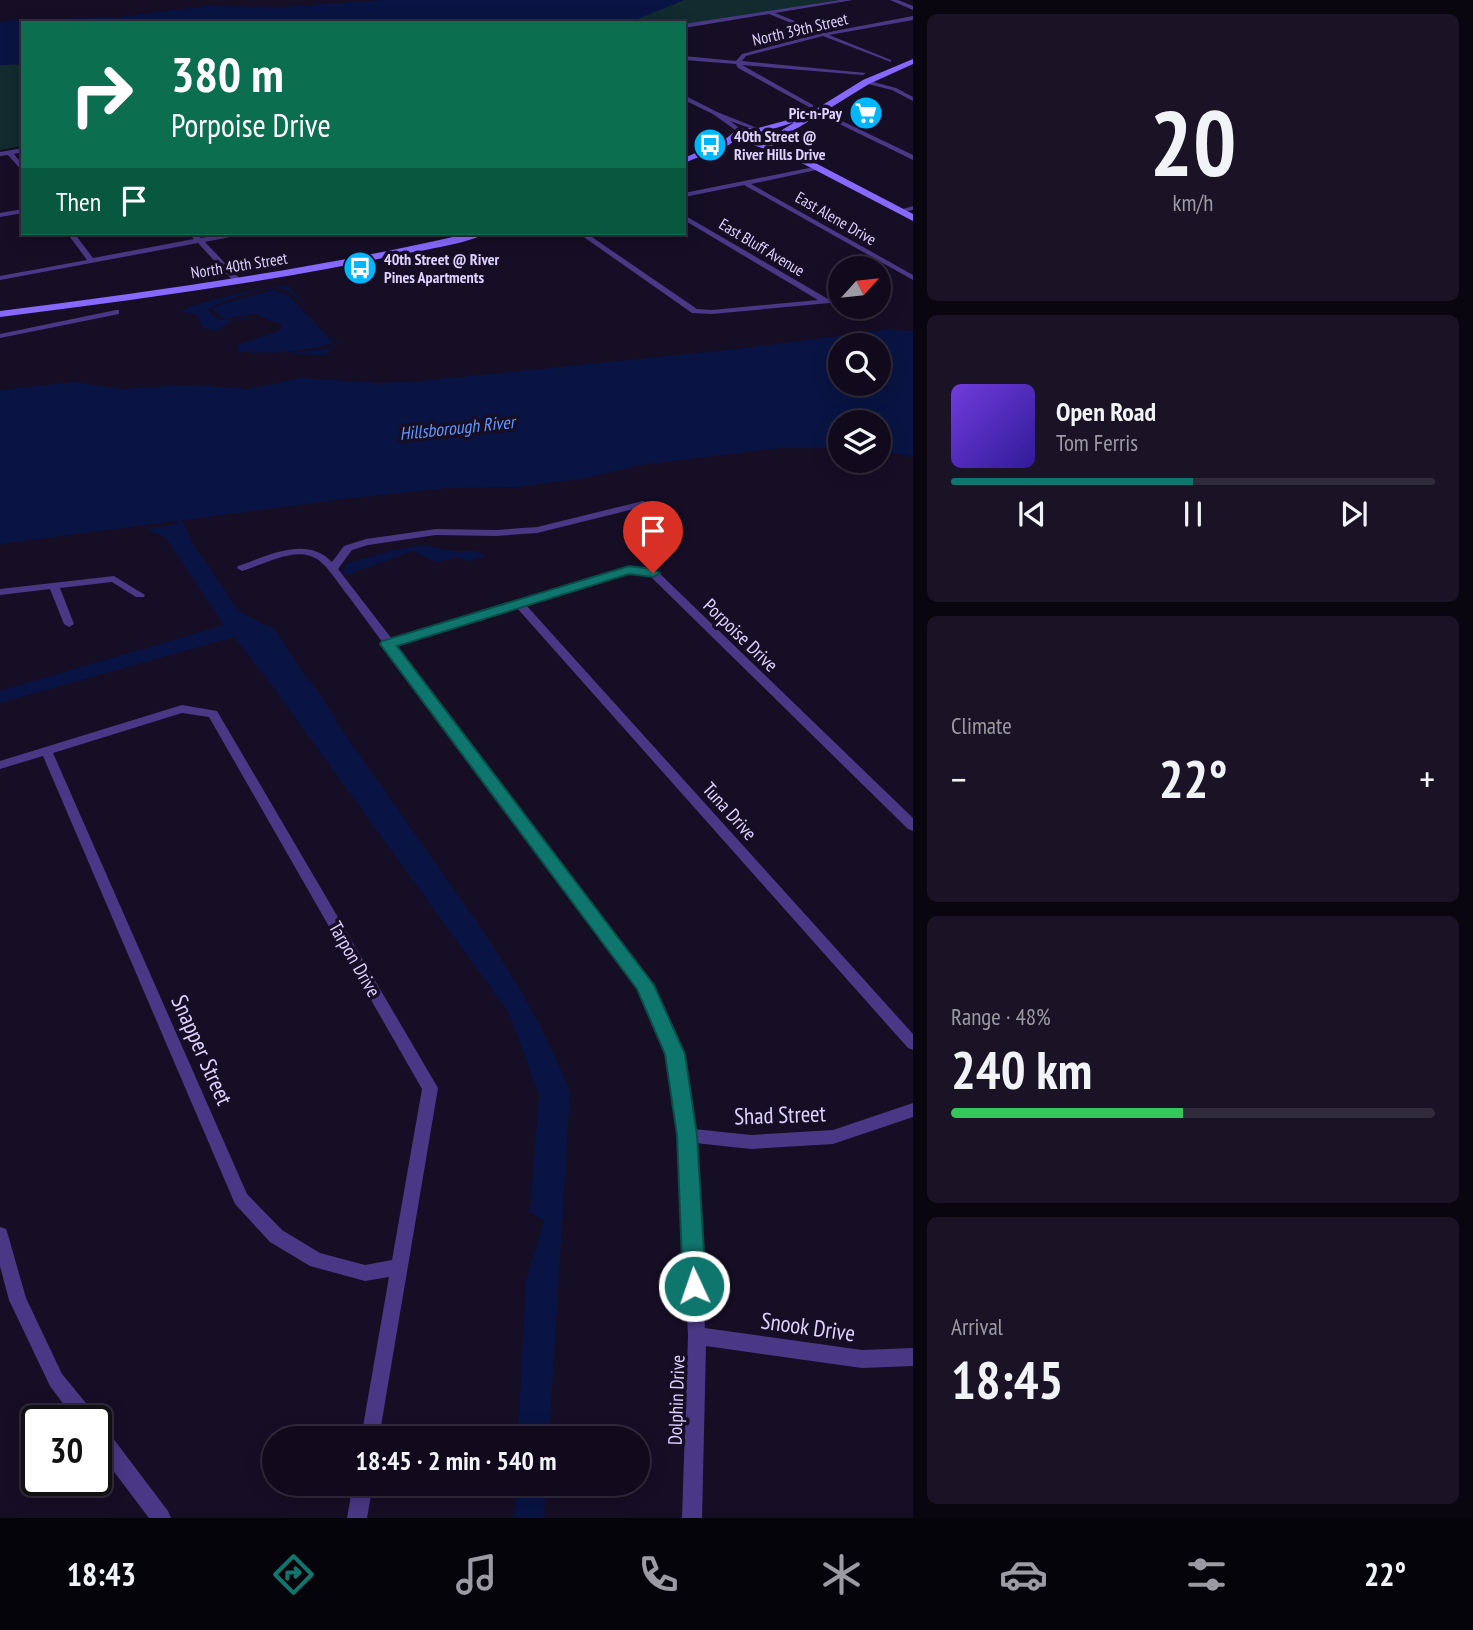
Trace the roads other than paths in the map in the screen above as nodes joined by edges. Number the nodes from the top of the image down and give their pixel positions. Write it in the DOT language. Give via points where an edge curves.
graph roads {
  1 [pos="850,0"];
  2 [pos="893,0"];
  3 [pos="913,8"];
  4 [pos="769,13"];
  5 [pos="913,18"];
  6 [pos="686,26"];
  7 [pos="821,35"];
  8 [pos="913,53"];
  9 [pos="686,58"];
  10 [pos="877,59"];
  11 [pos="869,60"];
  12 [pos="889,61"];
  13 [pos="913,61"];
  14 [pos="738,62"];
  15 [pos="860,63"];
  16 [pos="852,71"];
  17 [pos="864,78"];
  18 [pos="894,89"];
  19 [pos="913,90"];
  20 [pos="686,99"];
  21 [pos="913,99"];
  22 [pos="811,106"];
  23 [pos="715,113"];
  24 [pos="821,113"];
  25 [pos="759,129"];
  26 [pos="738,134"];
  27 [pos="780,139"];
  28 [pos="758,144"];
  29 [pos="21,150"];
  30 [pos="9,152"];
  31 [pos="0,154"];
  32 [pos="799,158"];
  33 [pos="913,158"];
  34 [pos="686,160"];
  35 [pos="21,167"];
  36 [pos="819,168"];
  37 [pos="686,169"];
  38 [pos="746,183"];
  39 [pos="686,195"];
  40 [pos="913,208"];
  41 [pos="21,211"];
  42 [pos="900,211"];
  43 [pos="0,215"];
  44 [pos="686,218"];
  45 [pos="913,218"];
  46 [pos="72,235"];
  47 [pos="443,235"];
  48 [pos="470,235"];
  49 [pos="585,235"];
  50 [pos="195,236"];
  51 [pos="413,245"];
  52 [pos="90,259"];
  53 [pos="0,278"];
  54 [pos="236,278"];
  55 [pos="913,278"];
  56 [pos="826,301"];
  57 [pos="0,306"];
  58 [pos="116,312"];
  59 [pos="0,314"];
  60 [pos="0,336"];
  61 [pos="643,505"];
  62 [pos="242,568"];
  63 [pos="332,570"];
  64 [pos="54,586"];
  65 [pos="0,592"];
  66 [pos="140,595"];
  67 [pos="519,604"];
  68 [pos="69,624"];
  69 [pos="388,644"];
  70 [pos="47,752"];
  71 [pos="0,765"];
  72 [pos="913,826"];
  73 [pos="913,1044"];
  74 [pos="913,1110"];
  75 [pos="687,1135"];
  76 [pos="0,1235"];
  77 [pos="400,1267"];
  78 [pos="697,1336"];
  79 [pos="913,1357"];
  80 [pos="76,1405"];
  81 [pos="372,1426"];
  82 [pos="112,1453"];
  83 [pos="361,1496"];
  84 [pos="161,1518"];
  85 [pos="357,1518"];
  86 [pos="692,1518"];
  1 -- 4 [label="street"];
  2 -- 3 [label="street"];
  4 -- 6 [label="street"];
  4 -- 7 [label="street"];
  5 -- 7 [label="street, North 39th Street"];
  7 -- 10 [label="street"];
  7 -- 14 [label="street, North 39th Street" via="744,55"];
  8 -- 12 [label="main road"];
  9 -- 14 [label="street"];
  10 -- 11 [label="street"];
  10 -- 12 [label="street"];
  12 -- 17 [label="main road"];
  13 -- 17 [label="main road"];
  14 -- 16 [label="street"];
  14 -- 22 [label="street"];
  15 -- 16 [label="street"];
  16 -- 17 [label="street"];
  17 -- 18 [label="street"];
  17 -- 22 [label="main road"];
  17 -- 24 [label="main road"];
  18 -- 19 [label="street"];
  18 -- 21 [label="street"];
  20 -- 23 [label="street"];
  22 -- 25 [label="main road" via="785,124"];
  23 -- 25 [label="street"];
  23 -- 26 [label="street"];
  24 -- 27 [label="main road"];
  24 -- 33 [label="street"];
  25 -- 26 [label="main road"];
  25 -- 27 [label="main road" via="775,132"];
  26 -- 28 [label="main road"];
  26 -- 34 [label="main road"];
  27 -- 28 [label="main road"];
  27 -- 32 [label="main road"];
  28 -- 32 [label="main road"];
  28 -- 37 [label="main road" via="728,149"];
  29 -- 30 [label="street"];
  30 -- 31 [label="street"];
  30 -- 35 [label="street"];
  32 -- 36 [label="main road"];
  36 -- 38 [label="street"];
  36 -- 42 [label="main road"];
  38 -- 39 [label="street"];
  38 -- 55 [label="street, East Alene Drive"];
  40 -- 42 [label="street"];
  41 -- 43 [label="street"];
  42 -- 45 [label="main road"];
  44 -- 56 [label="street, East Bluff Avenue"];
  46 -- 52 [label="street"];
  47 -- 51 [label="main road, North 40th Street"];
  48 -- 51 [label="main road, North 40th Street"];
  49 -- 56 [label="street" via="695,311"];
  50 -- 52 [label="street"];
  50 -- 54 [label="street"];
  51 -- 54 [label="main road, North 40th Street"];
  52 -- 53 [label="street"];
  54 -- 57 [label="main road, North 40th Street"];
  54 -- 59 [label="main road, North 40th Street"];
  58 -- 60 [label="street"];
  61 -- 63 [label="street" via="537,530 436,532 366,542 348,548"];
  62 -- 63 [label="street, Dolphin Drive" via="300,551 312,552"];
  63 -- 69 [label="street, Dolphin Drive"];
  64 -- 65 [label="street"];
  64 -- 66 [label="street" via="114,579"];
  64 -- 68 [label="street"];
  67 -- 69 [label="street, Porpoise Drive"];
  67 -- 72 [label="street, Porpoise Drive" via="629,570 653,573"];
  67 -- 73 [label="street, Tuna Drive"];
  69 -- 75 [label="street, Dolphin Drive" via="644,985 675,1054"];
  70 -- 71 [label="street, Tarpon Drive"];
  70 -- 77 [label="street, Snapper Street" via="241,1199 276,1236 316,1260 365,1273"];
  70 -- 77 [label="street, Tarpon Drive" via="182,709 213,714 430,1087"];
  74 -- 75 [label="street, Shad Street" via="833,1137 751,1142"];
  75 -- 78 [label="street, Dolphin Drive"];
  76 -- 80 [label="street" via="18,1300 56,1380"];
  77 -- 81 [label="street, Tarpon Drive"];
  78 -- 79 [label="street, Snook Drive" via="862,1359"];
  78 -- 86 [label="street, Dolphin Drive"];
  82 -- 84 [label="street"];
  83 -- 85 [label="street"];
}
